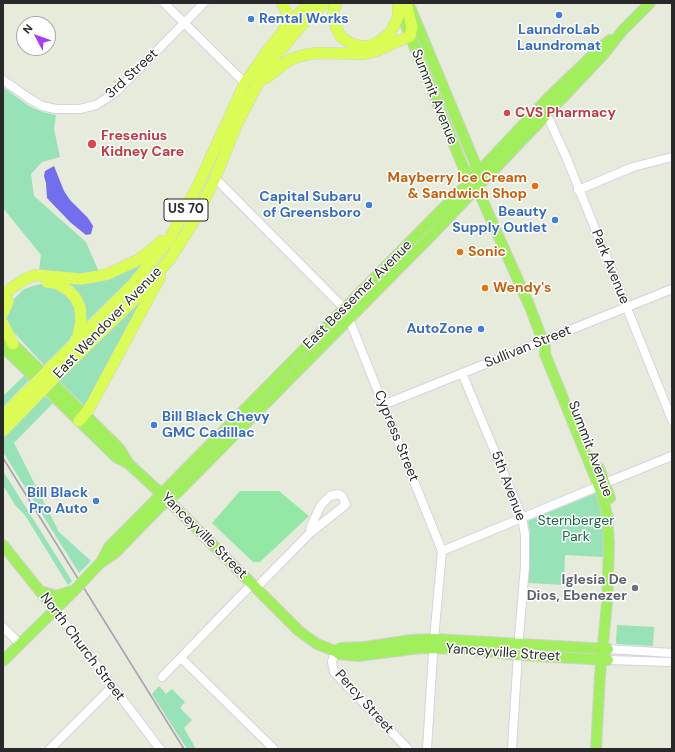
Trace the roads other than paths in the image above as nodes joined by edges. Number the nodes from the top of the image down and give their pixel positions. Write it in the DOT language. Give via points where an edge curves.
graph roads {
  1 [pos="164,3"];
  2 [pos="204,3"];
  3 [pos="282,3"];
  4 [pos="309,3"];
  5 [pos="324,3"];
  6 [pos="336,3"];
  7 [pos="650,3"];
  8 [pos="402,4"];
  9 [pos="184,23"];
  10 [pos="284,30"];
  11 [pos="623,30"];
  12 [pos="410,36"];
  13 [pos="568,78"];
  14 [pos="3,80"];
  15 [pos="245,83"];
  16 [pos="256,87"];
  17 [pos="556,91"];
  18 [pos="560,101"];
  19 [pos="246,107"];
  20 [pos="547,115"];
  21 [pos="501,148"];
  22 [pos="471,154"];
  23 [pos="672,157"];
  24 [pos="215,178"];
  25 [pos="475,181"];
  26 [pos="578,190"];
  27 [pos="181,220"];
  28 [pos="170,259"];
  29 [pos="378,274"];
  30 [pos="672,289"];
  31 [pos="378,291"];
  32 [pos="5,302"];
  33 [pos="626,307"];
  34 [pos="345,309"];
  35 [pos="3,313"];
  36 [pos="349,320"];
  37 [pos="3,324"];
  38 [pos="3,334"];
  39 [pos="77,342"];
  40 [pos="544,344"];
  41 [pos="8,345"];
  42 [pos="56,369"];
  43 [pos="462,373"];
  44 [pos="30,396"];
  45 [pos="383,405"];
  46 [pos="3,416"];
  47 [pos="82,418"];
  48 [pos="672,420"];
  49 [pos="4,429"];
  50 [pos="672,456"];
  51 [pos="602,485"];
  52 [pos="165,497"];
  53 [pos="522,517"];
  54 [pos="310,533"];
  55 [pos="3,545"];
  56 [pos="442,551"];
  57 [pos="254,586"];
  58 [pos="74,590"];
  59 [pos="40,591"];
  60 [pos="55,610"];
  61 [pos="3,627"];
  62 [pos="20,644"];
  63 [pos="434,644"];
  64 [pos="518,649"];
  65 [pos="605,649"];
  66 [pos="335,650"];
  67 [pos="672,652"];
  68 [pos="181,658"];
  69 [pos="604,660"];
  70 [pos="3,662"];
  71 [pos="672,662"];
  72 [pos="162,677"];
  73 [pos="112,687"];
  74 [pos="50,749"];
  75 [pos="160,749"];
  76 [pos="274,749"];
  77 [pos="407,749"];
  78 [pos="427,749"];
  79 [pos="512,749"];
  80 [pos="596,749"];
  81 [pos="602,749"];
  1 -- 9 [label="street"];
  2 -- 9 [label="street, 3rd Street"];
  3 -- 10 [label="highway" via="287,12"];
  4 -- 10 [label="highway, East Wendover Avenue / US 70"];
  5 -- 16 [label="highway, East Wendover Avenue / US 70" via="280,51"];
  6 -- 8 [label="highway" via="333,19 341,37 359,46 370,46 391,32"];
  7 -- 11 [label="main road, East Bessemer Avenue"];
  8 -- 12 [label="highway" via="412,27"];
  8 -- 22 [label="main road, Summit Avenue"];
  9 -- 14 [label="street, 3rd Street" via="116,92 96,105 80,109 42,106"];
  9 -- 15 [label="street"];
  10 -- 15 [label="highway, East Wendover Avenue / US 70"];
  11 -- 13 [label="main road, East Bessemer Avenue" via="601,46"];
  11 -- 18 [label="main road, East Bessemer Avenue"];
  12 -- 16 [label="highway" via="376,51 362,54 317,53 291,59"];
  12 -- 25 [label="main road, Summit Avenue" via="466,174"];
  13 -- 17 [label="main road, East Bessemer Avenue"];
  13 -- 18 [label="main road" via="569,85"];
  15 -- 19 [label="highway" via="249,92"];
  15 -- 27 [label="highway, East Wendover Avenue / US 70"];
  16 -- 19 [label="highway, East Wendover Avenue / US 70"];
  17 -- 20 [label="main road" via="546,106"];
  17 -- 21 [label="main road, East Bessemer Avenue"];
  18 -- 20 [label="main road, East Bessemer Avenue"];
  19 -- 24 [label="highway, East Wendover Avenue / US 70"];
  20 -- 25 [label="main road, East Bessemer Avenue"];
  20 -- 26 [label="street, Park Avenue"];
  21 -- 22 [label="main road" via="488,156"];
  21 -- 25 [label="main road, East Bessemer Avenue"];
  22 -- 25 [label="main road, Summit Avenue" via="475,162"];
  23 -- 26 [label="street" via="633,167"];
  24 -- 28 [label="highway, East Wendover Avenue / US 70" via="196,218"];
  24 -- 34 [label="street, Cypress Street"];
  25 -- 29 [label="main road, East Bessemer Avenue"];
  25 -- 31 [label="main road, East Bessemer Avenue"];
  25 -- 40 [label="main road, Summit Avenue"];
  26 -- 33 [label="street, Park Avenue"];
  27 -- 32 [label="highway" via="154,248 125,267 94,278 36,275 13,287"];
  27 -- 39 [label="highway, East Wendover Avenue / US 70" via="169,240 133,284"];
  28 -- 42 [label="highway, East Wendover Avenue / US 70" via="137,297"];
  28 -- 47 [label="highway" via="90,409"];
  29 -- 31 [label="street"];
  29 -- 34 [label="main road, East Bessemer Avenue"];
  30 -- 33 [label="street, Sullivan Street"];
  31 -- 36 [label="main road, East Bessemer Avenue"];
  32 -- 35 [label="highway"];
  32 -- 39 [label="highway" via="34,283 56,283 68,290 80,307 81,322"];
  33 -- 40 [label="street, Sullivan Street"];
  33 -- 48 [label="street, Park Avenue"];
  34 -- 36 [label="street, Cypress Street"];
  34 -- 52 [label="main road, East Bessemer Avenue"];
  36 -- 45 [label="street, Cypress Street"];
  36 -- 52 [label="main road, East Bessemer Avenue"];
  37 -- 41 [label="highway"];
  38 -- 41 [label="main road, Yanceyville Street"];
  39 -- 42 [label="highway, East Wendover Avenue / US 70"];
  40 -- 43 [label="street, Sullivan Street"];
  40 -- 51 [label="main road, Summit Avenue" via="556,363"];
  41 -- 47 [label="main road, Yanceyville Street"];
  42 -- 44 [label="highway, East Wendover Avenue / US 70, bridge"];
  43 -- 45 [label="street, Sullivan Street"];
  43 -- 53 [label="street, 5th Avenue"];
  44 -- 46 [label="highway, East Wendover Avenue / US 70"];
  44 -- 49 [label="highway, East Wendover Avenue / US 70"];
  45 -- 56 [label="street, Cypress Street"];
  47 -- 52 [label="main road, Yanceyville Street" via="116,457 129,464"];
  50 -- 51 [label="street"];
  51 -- 53 [label="street"];
  51 -- 65 [label="main road, Summit Avenue" via="609,529"];
  52 -- 57 [label="main road, Yanceyville Street"];
  52 -- 58 [label="main road, East Bessemer Avenue, bridge" via="115,553 99,564"];
  53 -- 56 [label="street"];
  53 -- 64 [label="street, 5th Avenue" via="526,566"];
  54 -- 54 [label="street" via="346,504 342,496 338,494 326,499 316,512"];
  54 -- 57 [label="street"];
  55 -- 59 [label="main road, North Church Street"];
  56 -- 63 [label="street, Cypress Street"];
  57 -- 66 [label="main road, Yanceyville Street" via="305,637"];
  57 -- 68 [label="street"];
  58 -- 59 [label="main road" via="56,596"];
  58 -- 60 [label="main road, East Bessemer Avenue"];
  59 -- 60 [label="main road, North Church Street"];
  60 -- 62 [label="main road, East Bessemer Avenue"];
  60 -- 73 [label="street, North Church Street"];
  61 -- 62 [label="street"];
  62 -- 70 [label="main road, East Bessemer Avenue"];
  63 -- 64 [label="main road, Yanceyville Street"];
  63 -- 66 [label="main road, Yanceyville Street" via="411,640"];
  63 -- 78 [label="street, Cypress Street"];
  64 -- 65 [label="main road, Yanceyville Street"];
  64 -- 69 [label="main road, Yanceyville Street"];
  64 -- 79 [label="street, 5th Avenue"];
  65 -- 67 [label="street, Yanceyville Street"];
  65 -- 69 [label="main road, Summit Avenue"];
  66 -- 77 [label="street, Percy Street" via="332,662 334,672"];
  68 -- 72 [label="street"];
  68 -- 76 [label="street"];
  69 -- 71 [label="street, Yanceyville Street"];
  69 -- 80 [label="main road, Summit Avenue"];
  69 -- 81 [label="main road, Summit Avenue"];
  73 -- 74 [label="street"];
  73 -- 75 [label="street, North Church Street"];
}
